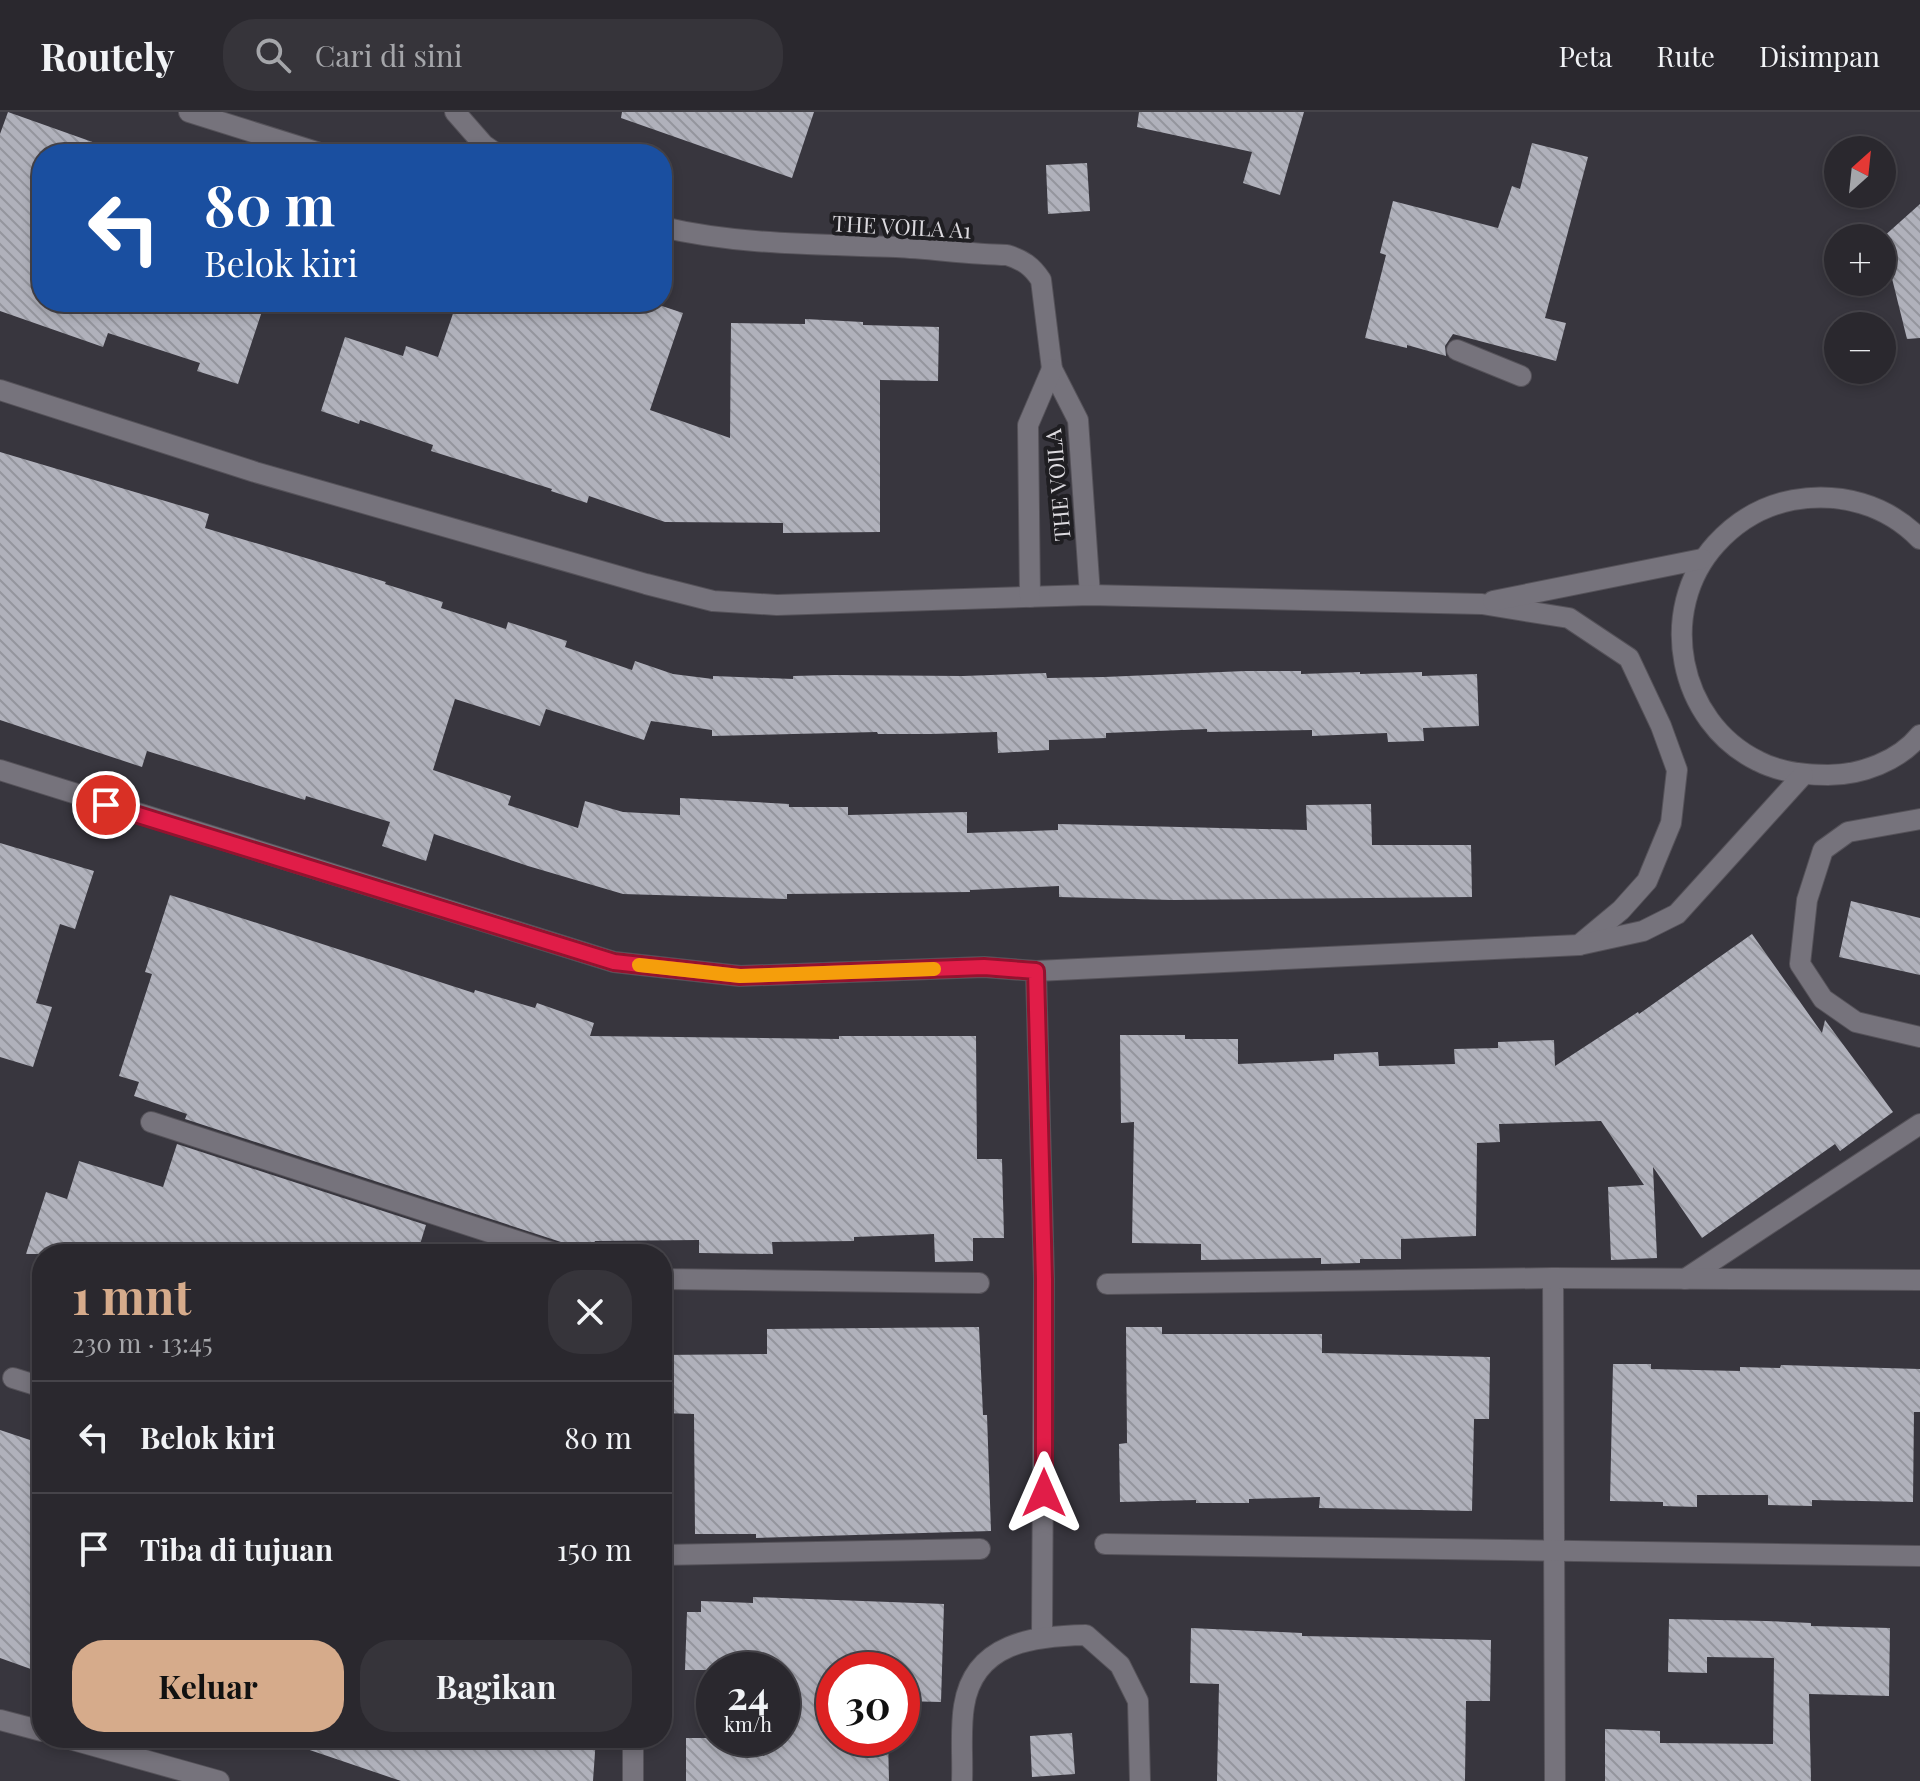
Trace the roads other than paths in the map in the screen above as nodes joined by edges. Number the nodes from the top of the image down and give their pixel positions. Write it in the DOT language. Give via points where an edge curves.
graph roads {
  1 [pos="189,112"];
  2 [pos="455,112"];
  3 [pos="291,144"];
  4 [pos="484,144"];
  5 [pos="672,229"];
  6 [pos="1457,350"];
  7 [pos="1052,369"];
  8 [pos="1521,376"];
  9 [pos="0,390"];
  10 [pos="1920,539"];
  11 [pos="1702,559"];
  12 [pos="1090,595"];
  13 [pos="1030,597"];
  14 [pos="1482,604"];
  15 [pos="1916,744"];
  16 [pos="0,770"];
  17 [pos="1803,775"];
  18 [pos="1920,819"];
  19 [pos="1579,945"];
  20 [pos="1036,971"];
  21 [pos="1920,1037"];
  22 [pos="151,1122"];
  23 [pos="1920,1124"];
  24 [pos="526,1244"];
  25 [pos="1553,1278"];
  26 [pos="672,1279"];
  27 [pos="1685,1279"];
  28 [pos="1920,1280"];
  29 [pos="979,1283"];
  30 [pos="1107,1284"];
  31 [pos="13,1378"];
  32 [pos="32,1384"];
  33 [pos="1105,1544"];
  34 [pos="980,1549"];
  35 [pos="1555,1551"];
  36 [pos="672,1555"];
  37 [pos="1920,1556"];
  38 [pos="1042,1636"];
  39 [pos="0,1720"];
  40 [pos="32,1728"];
  41 [pos="102,1748"];
  42 [pos="633,1748"];
  43 [pos="219,1781"];
  44 [pos="633,1781"];
  45 [pos="962,1781"];
  46 [pos="1140,1781"];
  47 [pos="1555,1781"];
  1 -- 3 [label="street"];
  2 -- 4 [label="street"];
  5 -- 7 [label="street, THE VOILA A1" via="826,247 1015,257 1041,280"];
  6 -- 8 [label="street"];
  7 -- 12 [label="street, THE VOILA" via="1078,420"];
  7 -- 13 [label="street, THE VOILA" via="1028,425"];
  9 -- 13 [label="street" via="255,472 713,601 777,605"];
  10 -- 11 [label="street" via="1906,524 1865,503 1819,496 1771,504 1733,525"];
  11 -- 14 [label="street"];
  11 -- 17 [label="street" via="1680,619 1681,649 1693,695 1720,734 1757,761"];
  12 -- 13 [label="street"];
  12 -- 14 [label="street"];
  14 -- 19 [label="street" via="1569,618 1629,658 1677,770 1671,823 1647,881"];
  15 -- 17 [label="street" via="1885,762 1845,775"];
  16 -- 20 [label="street" via="614,962 740,976 984,967"];
  17 -- 19 [label="street" via="1677,914 1643,931"];
  18 -- 21 [label="street" via="1848,832 1823,850 1807,900 1800,964 1823,999 1856,1022"];
  19 -- 20 [label="street"];
  20 -- 38 [label="street" via="1044,1279"];
  22 -- 24 [label="street"];
  23 -- 27 [label="street"];
  25 -- 27 [label="street"];
  25 -- 30 [label="street"];
  25 -- 35 [label="street"];
  26 -- 29 [label="street"];
  27 -- 28 [label="street"];
  31 -- 32 [label="street"];
  33 -- 35 [label="street"];
  34 -- 36 [label="street"];
  35 -- 37 [label="street"];
  35 -- 47 [label="street"];
  38 -- 45 [label="street" via="1004,1647 977,1671 964,1704"];
  38 -- 46 [label="street" via="1086,1635 1120,1665 1138,1701"];
  39 -- 40 [label="street"];
  41 -- 43 [label="street"];
  42 -- 44 [label="street"];
}
